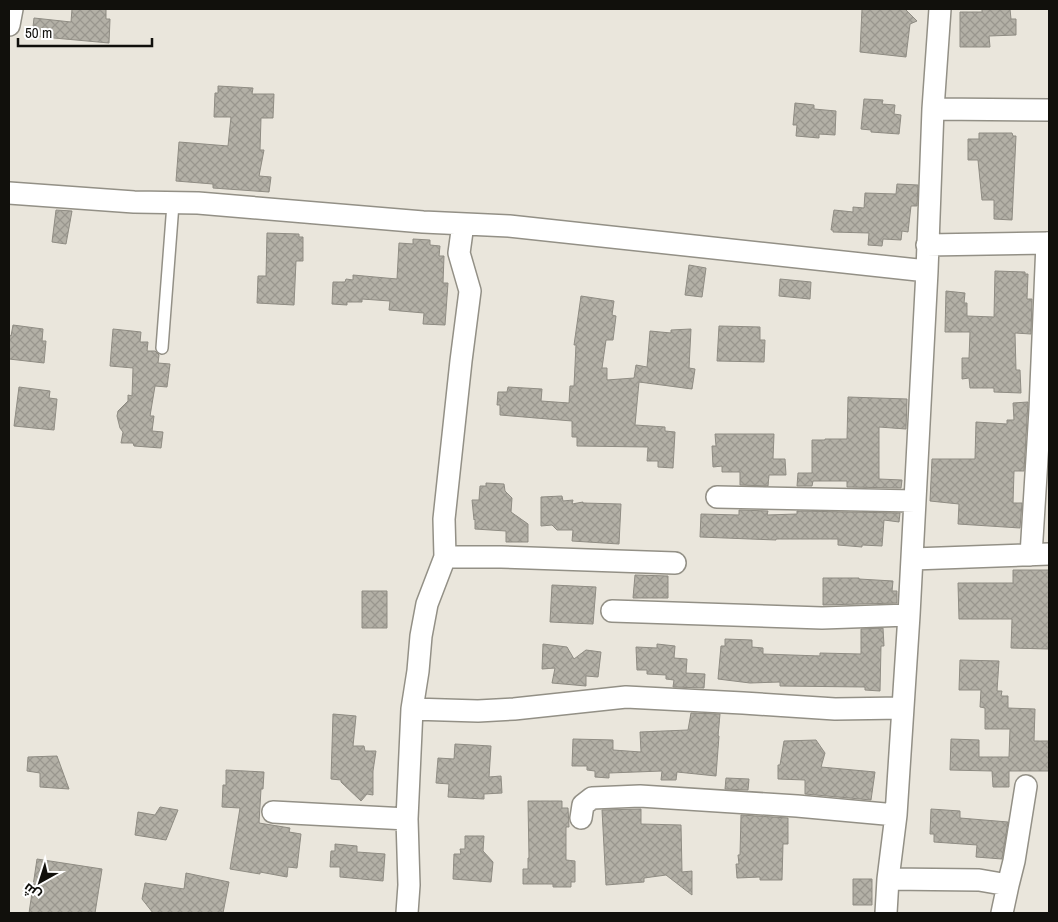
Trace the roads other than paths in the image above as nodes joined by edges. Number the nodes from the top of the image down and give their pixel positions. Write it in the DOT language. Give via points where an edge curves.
graph roads {
  1 [pos="12,9"];
  2 [pos="940,9"];
  3 [pos="9,26"];
  4 [pos="933,109"];
  5 [pos="1049,110"];
  6 [pos="9,193"];
  7 [pos="173,204"];
  8 [pos="463,224"];
  9 [pos="1048,243"];
  10 [pos="927,245"];
  11 [pos="927,271"];
  12 [pos="162,348"];
  13 [pos="717,497"];
  14 [pos="915,501"];
  15 [pos="1040,554"];
  16 [pos="445,557"];
  17 [pos="913,559"];
  18 [pos="675,562"];
  19 [pos="612,610"];
  20 [pos="909,615"];
  21 [pos="903,708"];
  22 [pos="412,709"];
  23 [pos="1026,786"];
  24 [pos="273,812"];
  25 [pos="896,815"];
  26 [pos="581,818"];
  27 [pos="407,820"];
  28 [pos="888,880"];
  29 [pos="1008,885"];
  30 [pos="407,913"];
  31 [pos="886,913"];
  32 [pos="1002,913"];
  1 -- 3 [label="street"];
  2 -- 4 [label="street"];
  4 -- 5 [label="street"];
  4 -- 10 [label="street"];
  6 -- 7 [label="street"];
  7 -- 8 [label="street"];
  7 -- 12 [label="lane"];
  8 -- 11 [label="street" via="509,226"];
  8 -- 16 [label="street" via="459,254 470,291 444,519"];
  9 -- 10 [label="street"];
  9 -- 15 [label="street" via="1040,410"];
  10 -- 11 [label="street"];
  11 -- 14 [label="street"];
  13 -- 14 [label="street"];
  14 -- 17 [label="street"];
  15 -- 17 [label="street"];
  16 -- 18 [label="street"];
  16 -- 22 [label="street" via="427,604"];
  17 -- 20 [label="street"];
  19 -- 20 [label="street" via="822,618"];
  20 -- 21 [label="street"];
  21 -- 22 [label="street" via="834,709 626,697 514,709"];
  21 -- 25 [label="street"];
  22 -- 27 [label="street"];
  23 -- 29 [label="street"];
  24 -- 27 [label="street"];
  25 -- 26 [label="street" via="640,796 592,798 583,805"];
  25 -- 28 [label="street"];
  27 -- 30 [label="street"];
  28 -- 29 [label="street" via="979,880"];
  28 -- 31 [label="street"];
  29 -- 32 [label="street"];
}
